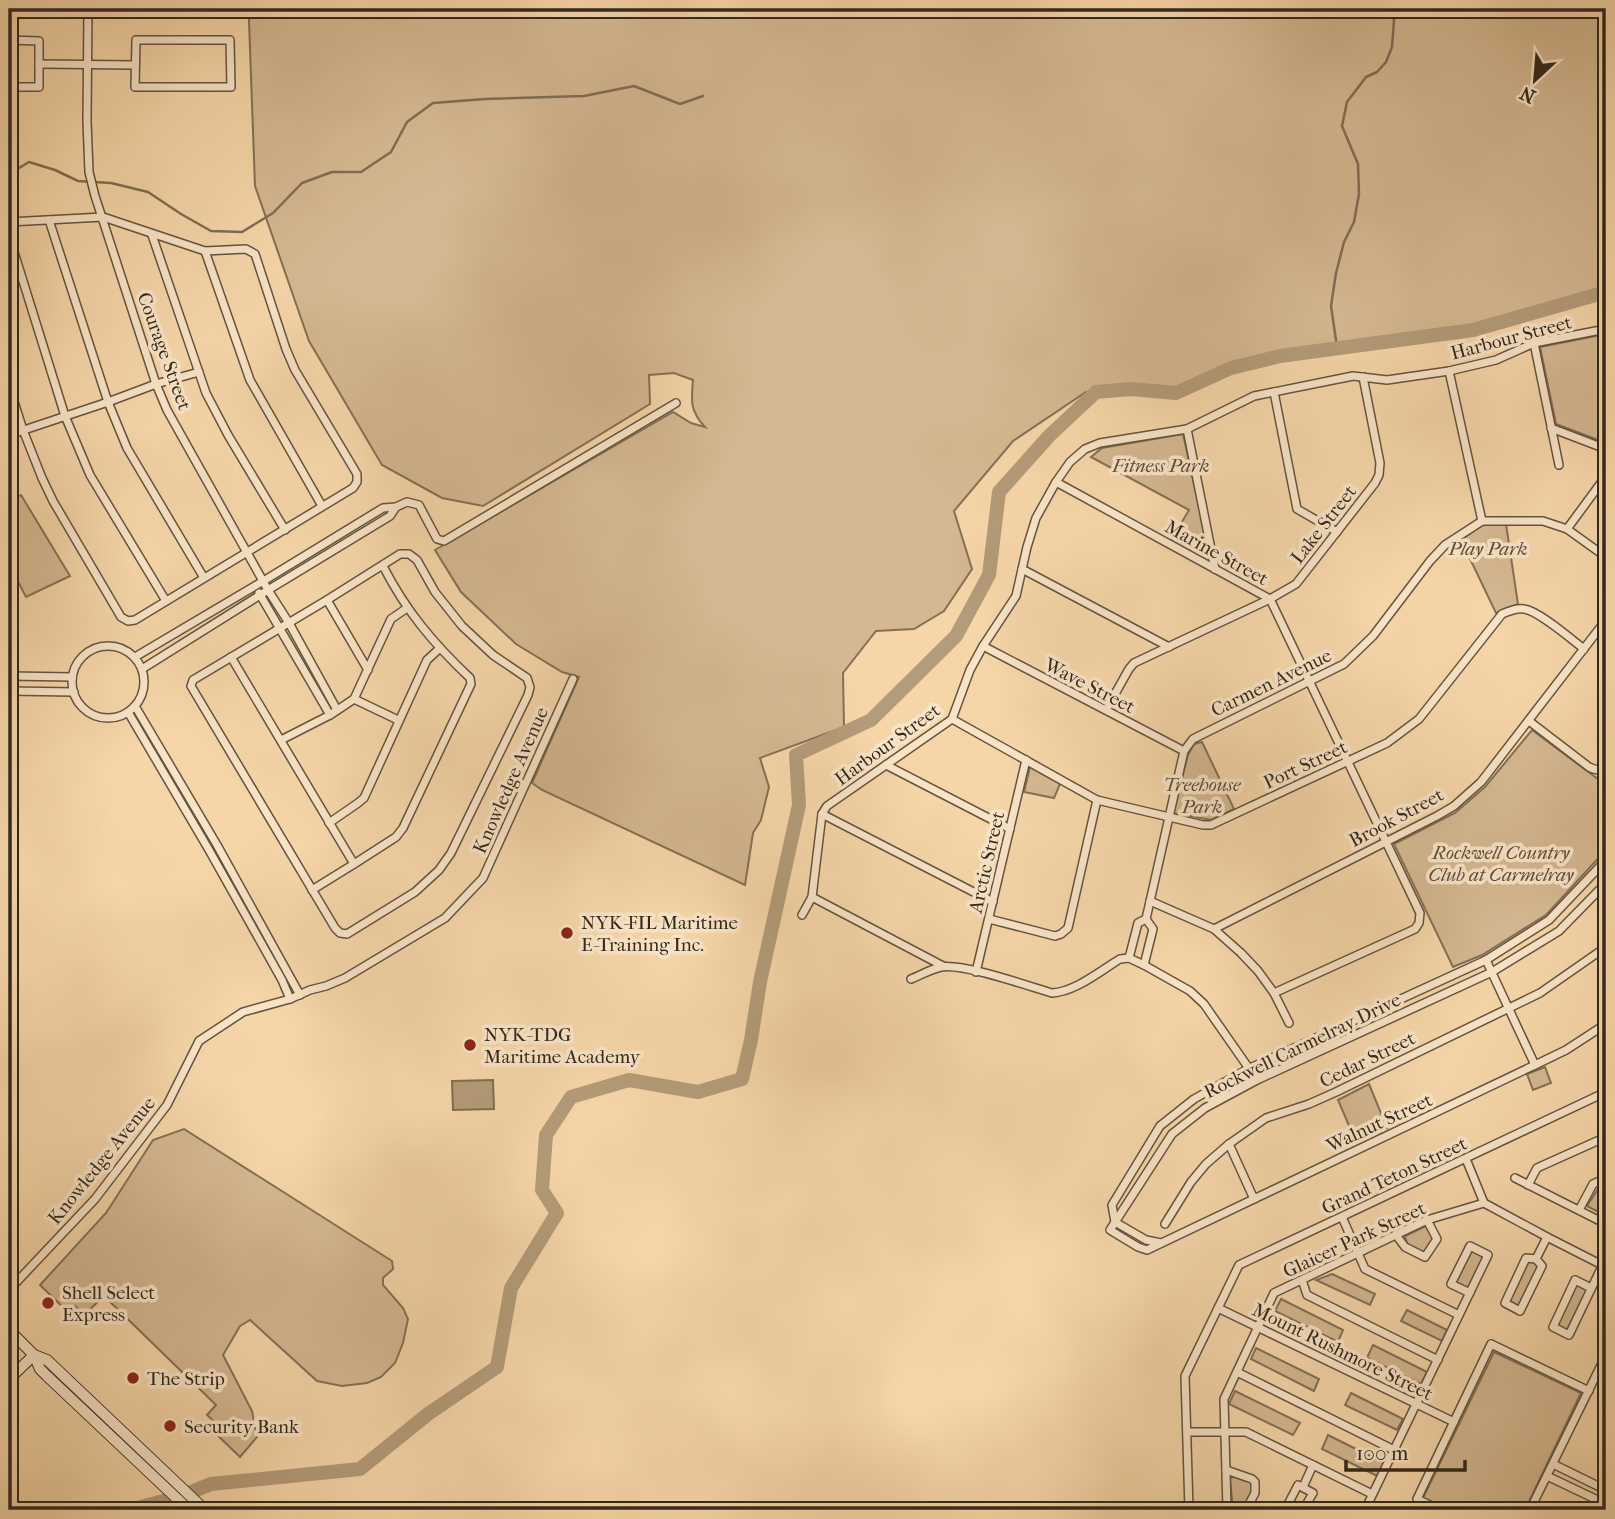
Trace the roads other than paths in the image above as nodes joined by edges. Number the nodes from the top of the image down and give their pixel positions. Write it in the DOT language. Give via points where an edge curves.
graph roads {
  1 [pos="88,9"];
  2 [pos="9,40"];
  3 [pos="39,64"];
  4 [pos="88,64"];
  5 [pos="135,65"];
  6 [pos="9,87"];
  7 [pos="103,217"];
  8 [pos="49,220"];
  9 [pos="9,222"];
  10 [pos="152,234"];
  11 [pos="9,236"];
  12 [pos="205,251"];
  13 [pos="1606,329"];
  14 [pos="1534,343"];
  15 [pos="1448,371"];
  16 [pos="199,372"];
  17 [pos="1363,377"];
  18 [pos="156,384"];
  19 [pos="9,387"];
  20 [pos="1274,392"];
  21 [pos="108,402"];
  22 [pos="676,402"];
  23 [pos="65,416"];
  24 [pos="1551,428"];
  25 [pos="1187,429"];
  26 [pos="23,430"];
  27 [pos="9,435"];
  28 [pos="1606,449"];
  29 [pos="1559,465"];
  30 [pos="1606,476"];
  31 [pos="1056,482"];
  32 [pos="322,506"];
  33 [pos="397,507"];
  34 [pos="1482,521"];
  35 [pos="1567,529"];
  36 [pos="285,530"];
  37 [pos="1337,532"];
  38 [pos="248,553"];
  39 [pos="1606,557"];
  40 [pos="383,566"];
  41 [pos="1022,569"];
  42 [pos="1215,569"];
  43 [pos="204,578"];
  44 [pos="260,584"];
  45 [pos="264,592"];
  46 [pos="1270,599"];
  47 [pos="327,600"];
  48 [pos="166,601"];
  49 [pos="407,608"];
  50 [pos="1606,620"];
  51 [pos="289,622"];
  52 [pos="280,628"];
  53 [pos="983,646"];
  54 [pos="1168,647"];
  55 [pos="439,649"];
  56 [pos="1584,649"];
  57 [pos="135,657"];
  58 [pos="230,657"];
  59 [pos="142,669"];
  60 [pos="368,670"];
  61 [pos="9,676"];
  62 [pos="72,677"];
  63 [pos="573,679"];
  64 [pos="1309,679"];
  65 [pos="9,691"];
  66 [pos="74,692"];
  67 [pos="354,699"];
  68 [pos="135,706"];
  69 [pos="1106,710"];
  70 [pos="128,712"];
  71 [pos="334,713"];
  72 [pos="952,719"];
  73 [pos="398,720"];
  74 [pos="1529,721"];
  75 [pos="281,740"];
  76 [pos="1184,751"];
  77 [pos="1026,760"];
  78 [pos="1348,761"];
  79 [pos="886,765"];
  80 [pos="1606,767"];
  81 [pos="1097,800"];
  82 [pos="821,814"];
  83 [pos="1169,817"];
  84 [pos="329,823"];
  85 [pos="1010,829"];
  86 [pos="1386,842"];
  87 [pos="1606,860"];
  88 [pos="354,864"];
  89 [pos="1606,883"];
  90 [pos="312,890"];
  91 [pos="812,897"];
  92 [pos="1150,901"];
  93 [pos="993,902"];
  94 [pos="802,915"];
  95 [pos="989,919"];
  96 [pos="1146,919"];
  97 [pos="1214,929"];
  98 [pos="1606,947"];
  99 [pos="1129,958"];
  100 [pos="1486,960"];
  101 [pos="1144,964"];
  102 [pos="943,966"];
  103 [pos="976,972"];
  104 [pos="1492,972"];
  105 [pos="911,979"];
  106 [pos="1274,993"];
  107 [pos="300,995"];
  108 [pos="290,999"];
  109 [pos="1509,1009"];
  110 [pos="1290,1023"];
  111 [pos="1606,1024"];
  112 [pos="1535,1065"];
  113 [pos="1248,1069"];
  114 [pos="1257,1080"];
  115 [pos="1606,1092"];
  116 [pos="1606,1137"];
  117 [pos="1229,1144"];
  118 [pos="1466,1159"];
  119 [pos="1515,1178"];
  120 [pos="1606,1178"];
  121 [pos="1528,1185"];
  122 [pos="1254,1199"];
  123 [pos="1484,1203"];
  124 [pos="1580,1210"];
  125 [pos="1342,1217"];
  126 [pos="1427,1220"];
  127 [pos="1115,1222"];
  128 [pos="1165,1224"];
  129 [pos="1606,1224"];
  130 [pos="1396,1235"];
  131 [pos="1547,1237"];
  132 [pos="1161,1243"];
  133 [pos="1357,1254"];
  134 [pos="1535,1259"];
  135 [pos="1605,1263"];
  136 [pos="1301,1280"];
  137 [pos="1591,1288"];
  138 [pos="9,1290"];
  139 [pos="1470,1293"];
  140 [pos="1218,1308"];
  141 [pos="1459,1315"];
  142 [pos="1258,1327"];
  143 [pos="9,1330"];
  144 [pos="34,1355"];
  145 [pos="1606,1355"];
  146 [pos="1438,1360"];
  147 [pos="1237,1372"];
  148 [pos="9,1379"];
  149 [pos="1589,1391"];
  150 [pos="1416,1404"];
  151 [pos="1454,1422"];
  152 [pos="1187,1432"];
  153 [pos="1224,1432"];
  154 [pos="1394,1450"];
  155 [pos="1553,1464"];
  156 [pos="1313,1465"];
  157 [pos="1226,1469"];
  158 [pos="1547,1476"];
  159 [pos="167,1482"];
  160 [pos="1303,1487"];
  161 [pos="1606,1490"];
  162 [pos="1373,1494"];
  163 [pos="1606,1504"];
  164 [pos="189,1510"];
  165 [pos="205,1510"];
  166 [pos="1189,1510"];
  167 [pos="1227,1510"];
  168 [pos="1246,1510"];
  169 [pos="1285,1510"];
  170 [pos="1303,1510"];
  171 [pos="1365,1510"];
  172 [pos="1440,1510"];
  173 [pos="1530,1510"];
  1 -- 4 [label="street"];
  2 -- 3 [label="street" via="39,41"];
  3 -- 4 [label="street"];
  3 -- 6 [label="street" via="39,87"];
  4 -- 5 [label="street"];
  4 -- 7 [label="street, Courage Street" via="89,172"];
  5 -- 5 [label="street" via="136,40 230,40 231,87 135,87"];
  7 -- 8 [label="street"];
  7 -- 10 [label="street"];
  7 -- 18 [label="street, Courage Street"];
  8 -- 9 [label="street"];
  8 -- 21 [label="street"];
  10 -- 12 [label="street"];
  10 -- 16 [label="street"];
  11 -- 23 [label="street"];
  12 -- 32 [label="street" via="250,380"];
  12 -- 32 [label="street" via="246,249 255,254 295,370 357,474 353,488"];
  13 -- 14 [label="street, Harbour Street"];
  14 -- 15 [label="street, Harbour Street" via="1496,360"];
  14 -- 24 [label="street"];
  15 -- 17 [label="street, Harbour Street" via="1387,380"];
  15 -- 34 [label="street"];
  16 -- 18 [label="street"];
  16 -- 36 [label="street" via="214,409"];
  17 -- 20 [label="street, Harbour Street"];
  17 -- 37 [label="street, Lake Street" via="1379,475"];
  18 -- 21 [label="street"];
  18 -- 38 [label="street, Courage Street"];
  19 -- 26 [label="street"];
  20 -- 25 [label="street, Harbour Street" via="1254,396"];
  20 -- 37 [label="street" via="1297,509"];
  21 -- 23 [label="street"];
  21 -- 43 [label="street" via="127,448"];
  22 -- 33 [label="street" via="444,541 437,539 419,505 407,502"];
  23 -- 26 [label="street"];
  23 -- 48 [label="street" via="90,475"];
  24 -- 28 [label="street"];
  24 -- 29 [label="street"];
  25 -- 31 [label="street, Harbour Street" via="1100,443 1070,462"];
  25 -- 42 [label="street"];
  26 -- 27 [label="street"];
  26 -- 48 [label="street" via="53,501 121,617 135,620"];
  30 -- 35 [label="street"];
  31 -- 41 [label="street, Harbour Street" via="1036,518"];
  31 -- 42 [label="street, Marine Street"];
  32 -- 36 [label="street"];
  33 -- 44 [label="street" via="383,508"];
  33 -- 45 [label="street" via="390,516"];
  34 -- 35 [label="street" via="1543,521"];
  34 -- 64 [label="street, Carmen Avenue" via="1445,545 1373,636 1344,664"];
  35 -- 39 [label="street"];
  36 -- 38 [label="street"];
  37 -- 46 [label="street, Lake Street" via="1296,584"];
  38 -- 43 [label="street"];
  38 -- 44 [label="street, Courage Street"];
  40 -- 47 [label="street"];
  40 -- 49 [label="street"];
  40 -- 90 [label="street" via="400,554 417,560 461,626 527,678 530,687 451,853 426,883 346,934 335,928"];
  41 -- 53 [label="street, Harbour Street" via="1016,596"];
  41 -- 54 [label="street"];
  42 -- 46 [label="street, Marine Street"];
  43 -- 48 [label="street"];
  44 -- 45 [label="street, Courage Street"];
  44 -- 57 [label="street"];
  45 -- 51 [label="street"];
  45 -- 52 [label="street"];
  45 -- 59 [label="street"];
  46 -- 54 [label="street, Lake Street"];
  46 -- 64 [label="street, Marine Street"];
  47 -- 51 [label="street"];
  47 -- 60 [label="street"];
  49 -- 55 [label="street"];
  49 -- 60 [label="street" via="391,619"];
  50 -- 56 [label="street, Brook Street"];
  51 -- 52 [label="street"];
  51 -- 71 [label="street"];
  52 -- 58 [label="street"];
  52 -- 71 [label="street"];
  53 -- 69 [label="street, Wave Street"];
  53 -- 72 [label="street, Harbour Street"];
  54 -- 69 [label="street, Lake Street" via="1129,668"];
  55 -- 73 [label="street" via="427,660"];
  55 -- 88 [label="street" via="471,684 403,828"];
  56 -- 74 [label="street, Brook Street"];
  56 -- 78 [label="street, Port Street" via="1535,613 1523,609 1502,614 1419,719 1387,743"];
  57 -- 59 [label="street"];
  57 -- 62 [label="street" via="124,649 97,647 76,664"];
  58 -- 75 [label="street"];
  58 -- 90 [label="street" via="193,680 191,686"];
  59 -- 68 [label="street" via="145,682"];
  60 -- 67 [label="street"];
  61 -- 62 [label="street"];
  62 -- 66 [label="street"];
  63 -- 107 [label="street, Knowledge Avenue" via="483,878 445,918 345,978"];
  64 -- 76 [label="street, Carmen Avenue" via="1193,738"];
  64 -- 78 [label="street, Marine Street"];
  65 -- 66 [label="street"];
  66 -- 70 [label="street" via="90,713 116,717"];
  67 -- 71 [label="street"];
  67 -- 73 [label="street"];
  68 -- 70 [label="street"];
  68 -- 107 [label="street"];
  69 -- 76 [label="street, Wave Street"];
  70 -- 108 [label="street"];
  71 -- 75 [label="street"];
  72 -- 77 [label="street, Port Street"];
  72 -- 79 [label="street, Harbour Street"];
  73 -- 84 [label="street" via="364,798"];
  74 -- 80 [label="street" via="1589,767"];
  74 -- 86 [label="street, Brook Street" via="1481,782 1454,806"];
  75 -- 84 [label="street"];
  76 -- 83 [label="street"];
  77 -- 81 [label="street, Port Street"];
  77 -- 85 [label="street, Arctic Street"];
  78 -- 83 [label="street, Port Street" via="1211,825"];
  78 -- 86 [label="street, Marine Street"];
  79 -- 82 [label="street, Harbour Street"];
  79 -- 85 [label="street"];
  81 -- 83 [label="street, Port Street"];
  81 -- 95 [label="street" via="1068,928 1055,936"];
  82 -- 91 [label="street"];
  82 -- 93 [label="street"];
  83 -- 92 [label="street"];
  84 -- 88 [label="street"];
  85 -- 93 [label="street, Arctic Street"];
  86 -- 97 [label="street, Brook Street"];
  86 -- 106 [label="street, Marine Street" via="1420,913 1415,929"];
  87 -- 100 [label="street, Rockwell Carmelray Drive" via="1549,920"];
  88 -- 90 [label="street"];
  89 -- 104 [label="street, Rockwell Carmelray Drive" via="1559,931"];
  91 -- 94 [label="street"];
  91 -- 102 [label="street"];
  92 -- 96 [label="street"];
  92 -- 97 [label="street"];
  93 -- 95 [label="street, Arctic Street"];
  95 -- 103 [label="street, Arctic Street"];
  96 -- 99 [label="street" via="1138,923"];
  96 -- 101 [label="street" via="1153,929"];
  97 -- 106 [label="street" via="1250,962"];
  98 -- 109 [label="street, Cedar Street"];
  99 -- 101 [label="street"];
  99 -- 103 [label="street" via="1119,959 1061,993"];
  100 -- 104 [label="street"];
  100 -- 113 [label="street, Rockwell Carmelray Drive"];
  101 -- 113 [label="street" via="1204,1004"];
  102 -- 103 [label="street"];
  102 -- 105 [label="street"];
  104 -- 109 [label="street"];
  104 -- 114 [label="street, Rockwell Carmelray Drive"];
  106 -- 110 [label="street"];
  107 -- 108 [label="street, Knowledge Avenue"];
  108 -- 138 [label="street, Knowledge Avenue" via="243,1012 199,1041 167,1105 95,1199"];
  109 -- 112 [label="street"];
  109 -- 117 [label="street, Cedar Street" via="1328,1096 1266,1118"];
  111 -- 112 [label="street, Walnut Street"];
  112 -- 122 [label="street, Walnut Street"];
  113 -- 114 [label="street"];
  113 -- 127 [label="street, Rockwell Carmelray Drive" via="1194,1099 1160,1126 1112,1205"];
  114 -- 127 [label="street, Rockwell Carmelray Drive" via="1205,1108 1172,1134"];
  115 -- 118 [label="street, Grand Teton Street"];
  116 -- 121 [label="street" via="1537,1168"];
  117 -- 122 [label="street"];
  117 -- 128 [label="street, Cedar Street" via="1191,1182"];
  118 -- 123 [label="street"];
  118 -- 125 [label="street, Grand Teton Street"];
  119 -- 121 [label="street"];
  120 -- 124 [label="street" via="1593,1184"];
  121 -- 124 [label="street"];
  122 -- 132 [label="street, Walnut Street"];
  123 -- 126 [label="street, Glaicer Park Street"];
  123 -- 131 [label="street"];
  124 -- 129 [label="street"];
  125 -- 133 [label="street"];
  125 -- 140 [label="street, Grand Teton Street" via="1239,1265"];
  126 -- 130 [label="street, Glaicer Park Street"];
  126 -- 130 [label="street" via="1437,1239 1425,1257 1405,1247"];
  127 -- 132 [label="street" via="1146,1240"];
  127 -- 132 [label="street" via="1110,1230 1138,1247 1147,1250"];
  130 -- 133 [label="street, Glaicer Park Street"];
  131 -- 134 [label="street"];
  131 -- 135 [label="street"];
  133 -- 136 [label="street, Glaicer Park Street"];
  133 -- 141 [label="street" via="1365,1269"];
  134 -- 134 [label="street" via="1527,1258 1505,1303 1520,1311 1542,1266"];
  135 -- 137 [label="street"];
  136 -- 142 [label="street, Glaicer Park Street" via="1274,1293"];
  136 -- 146 [label="street" via="1307,1295"];
  137 -- 137 [label="street" via="1575,1280 1553,1327 1569,1335"];
  139 -- 139 [label="street" via="1488,1255 1470,1246 1451,1284"];
  139 -- 141 [label="street"];
  140 -- 142 [label="street, Mount Rushmore Street"];
  140 -- 152 [label="street, Grand Teton Street" via="1185,1376"];
  141 -- 146 [label="street"];
  142 -- 147 [label="street, Glaicer Park Street"];
  142 -- 150 [label="street, Mount Rushmore Street"];
  143 -- 144 [label="street"];
  144 -- 148 [label="street"];
  144 -- 159 [label="street" via="47,1376"];
  145 -- 149 [label="street"];
  146 -- 150 [label="street"];
  147 -- 153 [label="street, Glaicer Park Street" via="1224,1399"];
  147 -- 154 [label="street"];
  149 -- 151 [label="street" via="1491,1344"];
  149 -- 155 [label="street"];
  150 -- 151 [label="street, Mount Rushmore Street"];
  150 -- 154 [label="street"];
  151 -- 172 [label="street" via="1417,1499"];
  152 -- 153 [label="street"];
  152 -- 166 [label="street, Grand Teton Street"];
  153 -- 156 [label="street" via="1246,1432"];
  153 -- 157 [label="street, Glaicer Park Street"];
  154 -- 162 [label="street"];
  155 -- 158 [label="street"];
  155 -- 161 [label="street"];
  156 -- 160 [label="street"];
  156 -- 162 [label="street"];
  157 -- 167 [label="street, Glaicer Park Street"];
  157 -- 168 [label="street" via="1255,1482"];
  158 -- 163 [label="street"];
  158 -- 173 [label="street"];
  159 -- 164 [label="street"];
  159 -- 165 [label="street"];
  160 -- 169 [label="street" via="1297,1486"];
  160 -- 170 [label="street" via="1313,1493"];
  162 -- 171 [label="street"];
}
